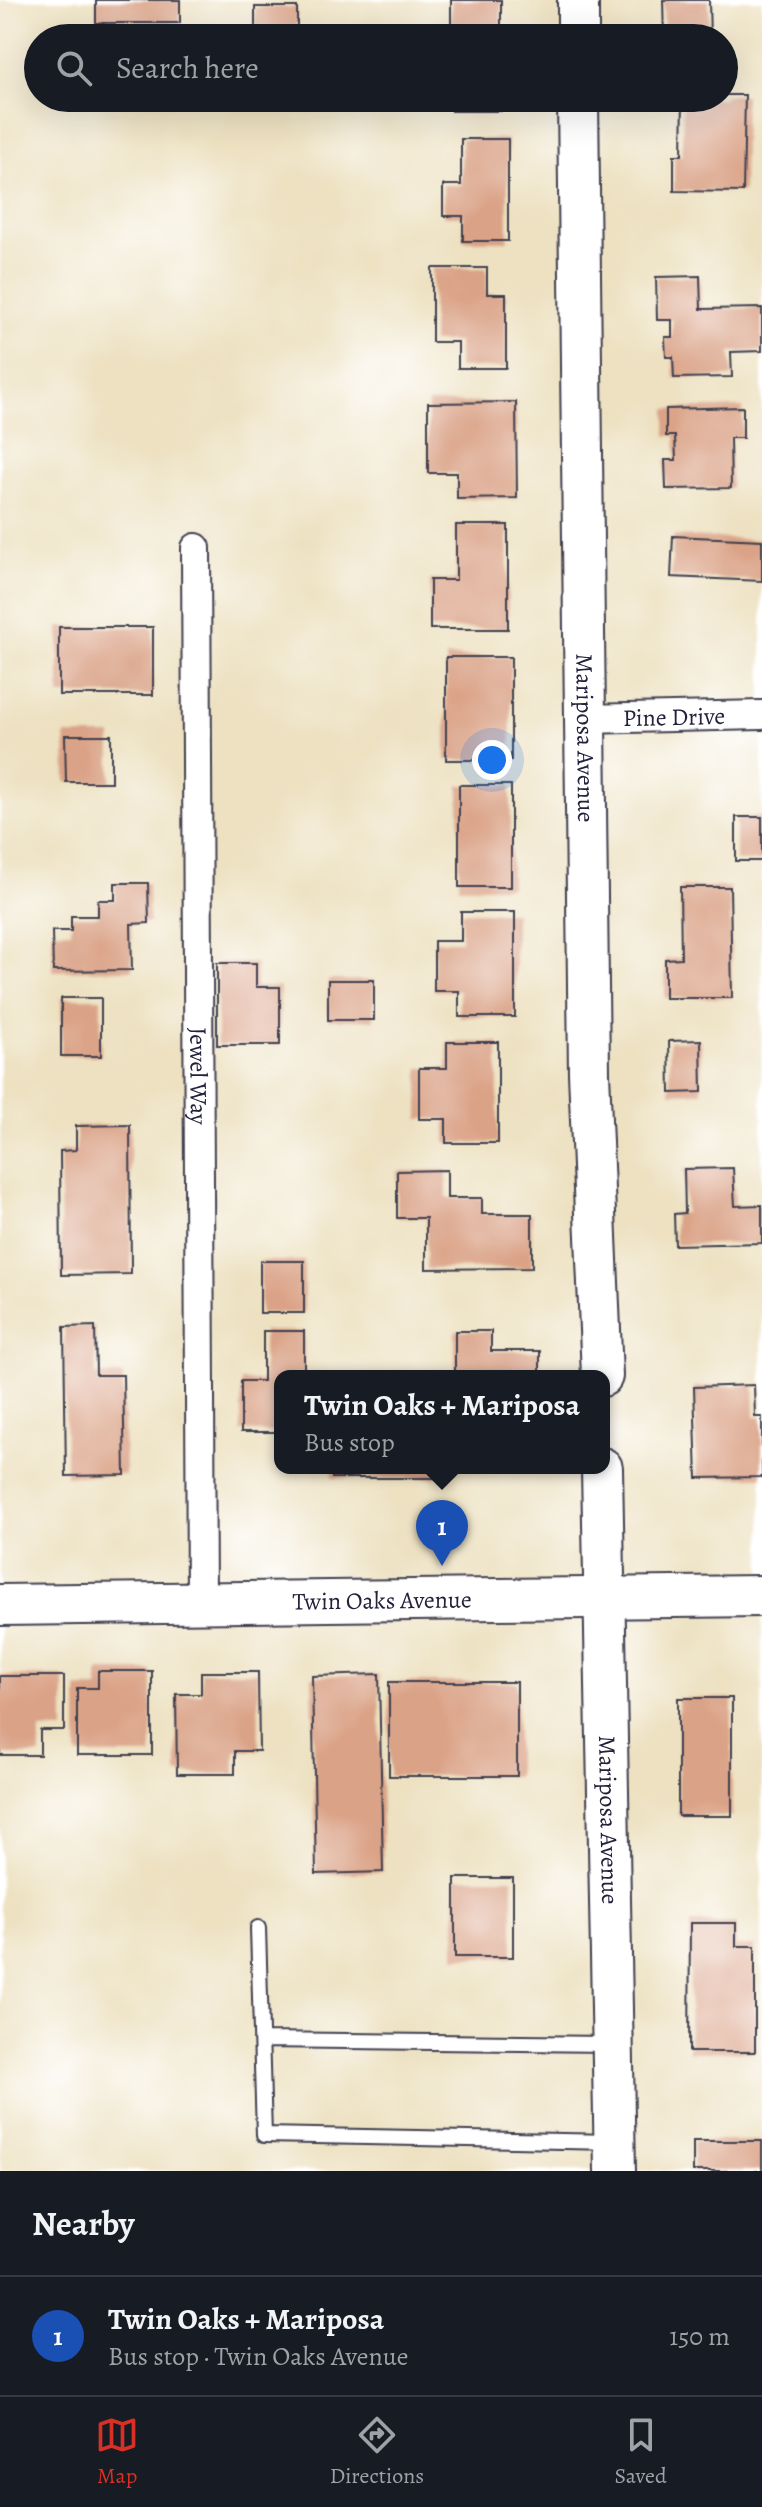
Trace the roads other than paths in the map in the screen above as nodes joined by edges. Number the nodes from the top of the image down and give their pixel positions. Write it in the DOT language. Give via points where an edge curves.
graph roads {
  1 [pos="578,0"];
  2 [pos="578,24"];
  3 [pos="578,112"];
  4 [pos="196,548"];
  5 [pos="762,715"];
  6 [pos="584,719"];
  7 [pos="602,1370"];
  8 [pos="602,1474"];
  9 [pos="762,1596"];
  10 [pos="603,1598"];
  11 [pos="201,1603"];
  12 [pos="0,1605"];
  13 [pos="258,1928"];
  14 [pos="261,2040"];
  15 [pos="613,2044"];
  16 [pos="614,2156"];
  1 -- 2 [label="street"];
  3 -- 6 [label="street, Mariposa Avenue"];
  4 -- 11 [label="street, Jewel Way"];
  5 -- 6 [label="street, Pine Drive"];
  6 -- 7 [label="street, Mariposa Avenue" via="589,1073"];
  8 -- 10 [label="street, Mariposa Avenue"];
  9 -- 10 [label="street, Twin Oaks Avenue"];
  10 -- 11 [label="street, Twin Oaks Avenue"];
  10 -- 15 [label="street, Mariposa Avenue"];
  11 -- 12 [label="street, Twin Oaks Avenue"];
  13 -- 14 [label="lane"];
  14 -- 15 [label="lane"];
  14 -- 16 [label="lane" via="264,2135"];
  15 -- 16 [label="street, Mariposa Avenue"];
}
